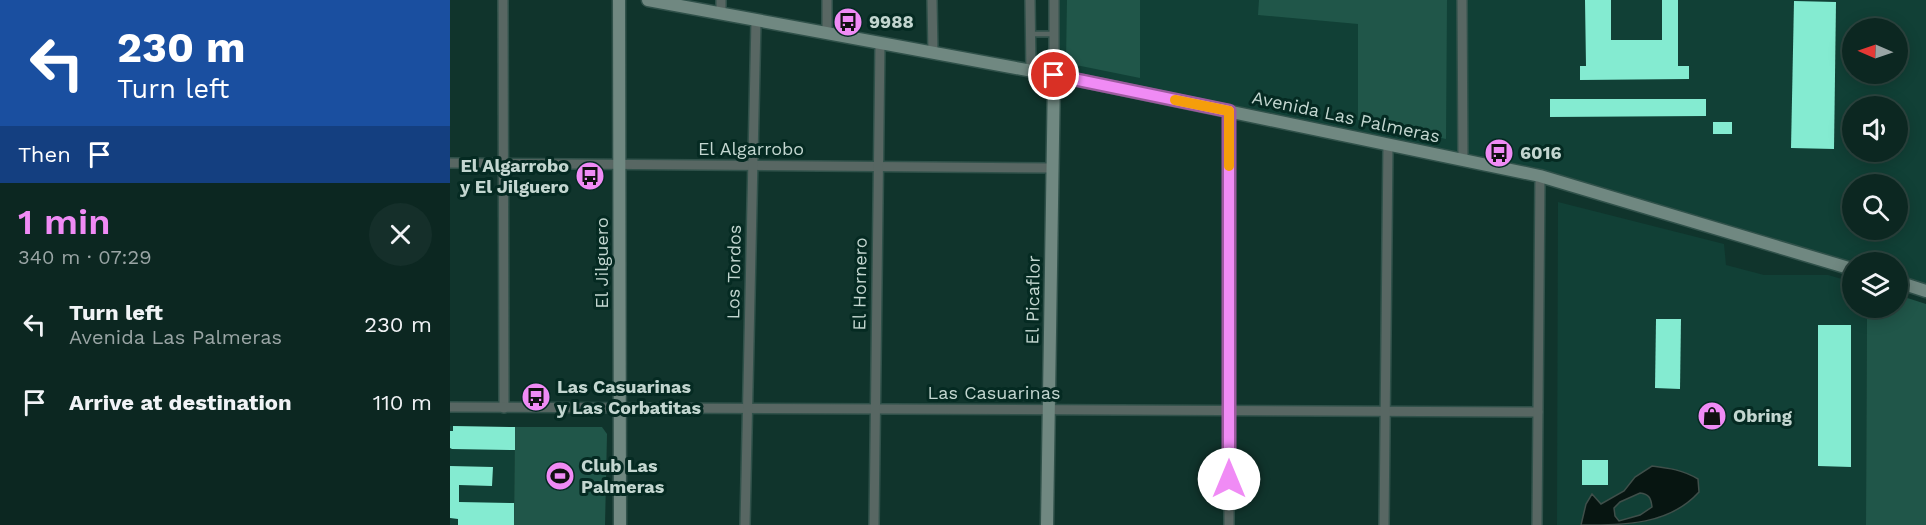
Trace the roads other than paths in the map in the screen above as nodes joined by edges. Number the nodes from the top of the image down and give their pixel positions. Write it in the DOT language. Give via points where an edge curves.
graph roads {
  1 [pos="503,0"];
  2 [pos="620,0"];
  3 [pos="648,0"];
  4 [pos="722,0"];
  5 [pos="827,0"];
  6 [pos="932,0"];
  7 [pos="1030,0"];
  8 [pos="1054,0"];
  9 [pos="1462,0"];
  10 [pos="722,14"];
  11 [pos="756,20"];
  12 [pos="827,33"];
  13 [pos="1030,34"];
  14 [pos="1054,34"];
  15 [pos="880,43"];
  16 [pos="933,53"];
  17 [pos="1031,71"];
  18 [pos="1054,75"];
  19 [pos="1229,111"];
  20 [pos="1388,144"];
  21 [pos="1463,160"];
  22 [pos="450,163"];
  23 [pos="503,164"];
  24 [pos="620,164"];
  25 [pos="753,165"];
  26 [pos="878,166"];
  27 [pos="1053,168"];
  28 [pos="1540,176"];
  29 [pos="1842,266"];
  30 [pos="1908,285"];
  31 [pos="1926,291"];
  32 [pos="450,407"];
  33 [pos="504,408"];
  34 [pos="620,408"];
  35 [pos="748,408"];
  36 [pos="875,409"];
  37 [pos="1049,410"];
  38 [pos="1229,411"];
  39 [pos="1385,411"];
  40 [pos="1538,412"];
  41 [pos="620,525"];
  42 [pos="746,525"];
  43 [pos="874,525"];
  44 [pos="1047,525"];
  45 [pos="1229,525"];
  46 [pos="1384,525"];
  47 [pos="1537,525"];
  1 -- 23 [label="street"];
  2 -- 24 [label="main road, El Jilguero"];
  3 -- 10 [label="main road, Avenida Las Palmeras"];
  4 -- 10 [label="street"];
  5 -- 12 [label="street"];
  6 -- 16 [label="street"];
  7 -- 13 [label="street"];
  8 -- 14 [label="street"];
  9 -- 21 [label="street"];
  10 -- 11 [label="main road, Avenida Las Palmeras"];
  11 -- 12 [label="main road, Avenida Las Palmeras"];
  11 -- 25 [label="street, Los Tordos"];
  12 -- 15 [label="main road, Avenida Las Palmeras"];
  13 -- 14 [label="lane"];
  13 -- 17 [label="street"];
  14 -- 18 [label="street"];
  15 -- 16 [label="main road, Avenida Las Palmeras"];
  15 -- 26 [label="street, El Hornero"];
  16 -- 17 [label="main road, Avenida Las Palmeras"];
  17 -- 18 [label="main road, Avenida Las Palmeras"];
  18 -- 19 [label="main road, Avenida Las Palmeras"];
  18 -- 27 [label="main road, El Picaflor"];
  19 -- 20 [label="main road, Avenida Las Palmeras"];
  19 -- 38 [label="street"];
  20 -- 21 [label="main road, Avenida Las Palmeras"];
  20 -- 39 [label="street"];
  21 -- 28 [label="main road, Avenida Las Palmeras"];
  22 -- 23 [label="street, El Algarrobo"];
  23 -- 24 [label="street, El Algarrobo"];
  23 -- 33 [label="street"];
  24 -- 25 [label="street, El Algarrobo"];
  24 -- 34 [label="main road, El Jilguero"];
  25 -- 26 [label="street, El Algarrobo"];
  25 -- 35 [label="street, Los Tordos"];
  26 -- 27 [label="street, El Algarrobo"];
  26 -- 36 [label="street, El Hornero"];
  27 -- 37 [label="main road, El Picaflor"];
  28 -- 29 [label="main road, Avenida Las Palmeras"];
  28 -- 40 [label="street"];
  30 -- 31 [label="main road"];
  32 -- 33 [label="street, Las Casuarinas"];
  33 -- 34 [label="street, Las Casuarinas"];
  34 -- 35 [label="street, Las Casuarinas"];
  34 -- 41 [label="main road, El Jilguero"];
  35 -- 36 [label="street, Las Casuarinas"];
  35 -- 42 [label="street, Los Tordos"];
  36 -- 37 [label="street, Las Casuarinas"];
  36 -- 43 [label="street, El Hornero"];
  37 -- 38 [label="street, Las Casuarinas"];
  37 -- 44 [label="main road, El Picaflor"];
  38 -- 39 [label="street, Las Casuarinas"];
  38 -- 45 [label="street"];
  39 -- 40 [label="street, Las Casuarinas"];
  39 -- 46 [label="street"];
  40 -- 47 [label="street"];
}
